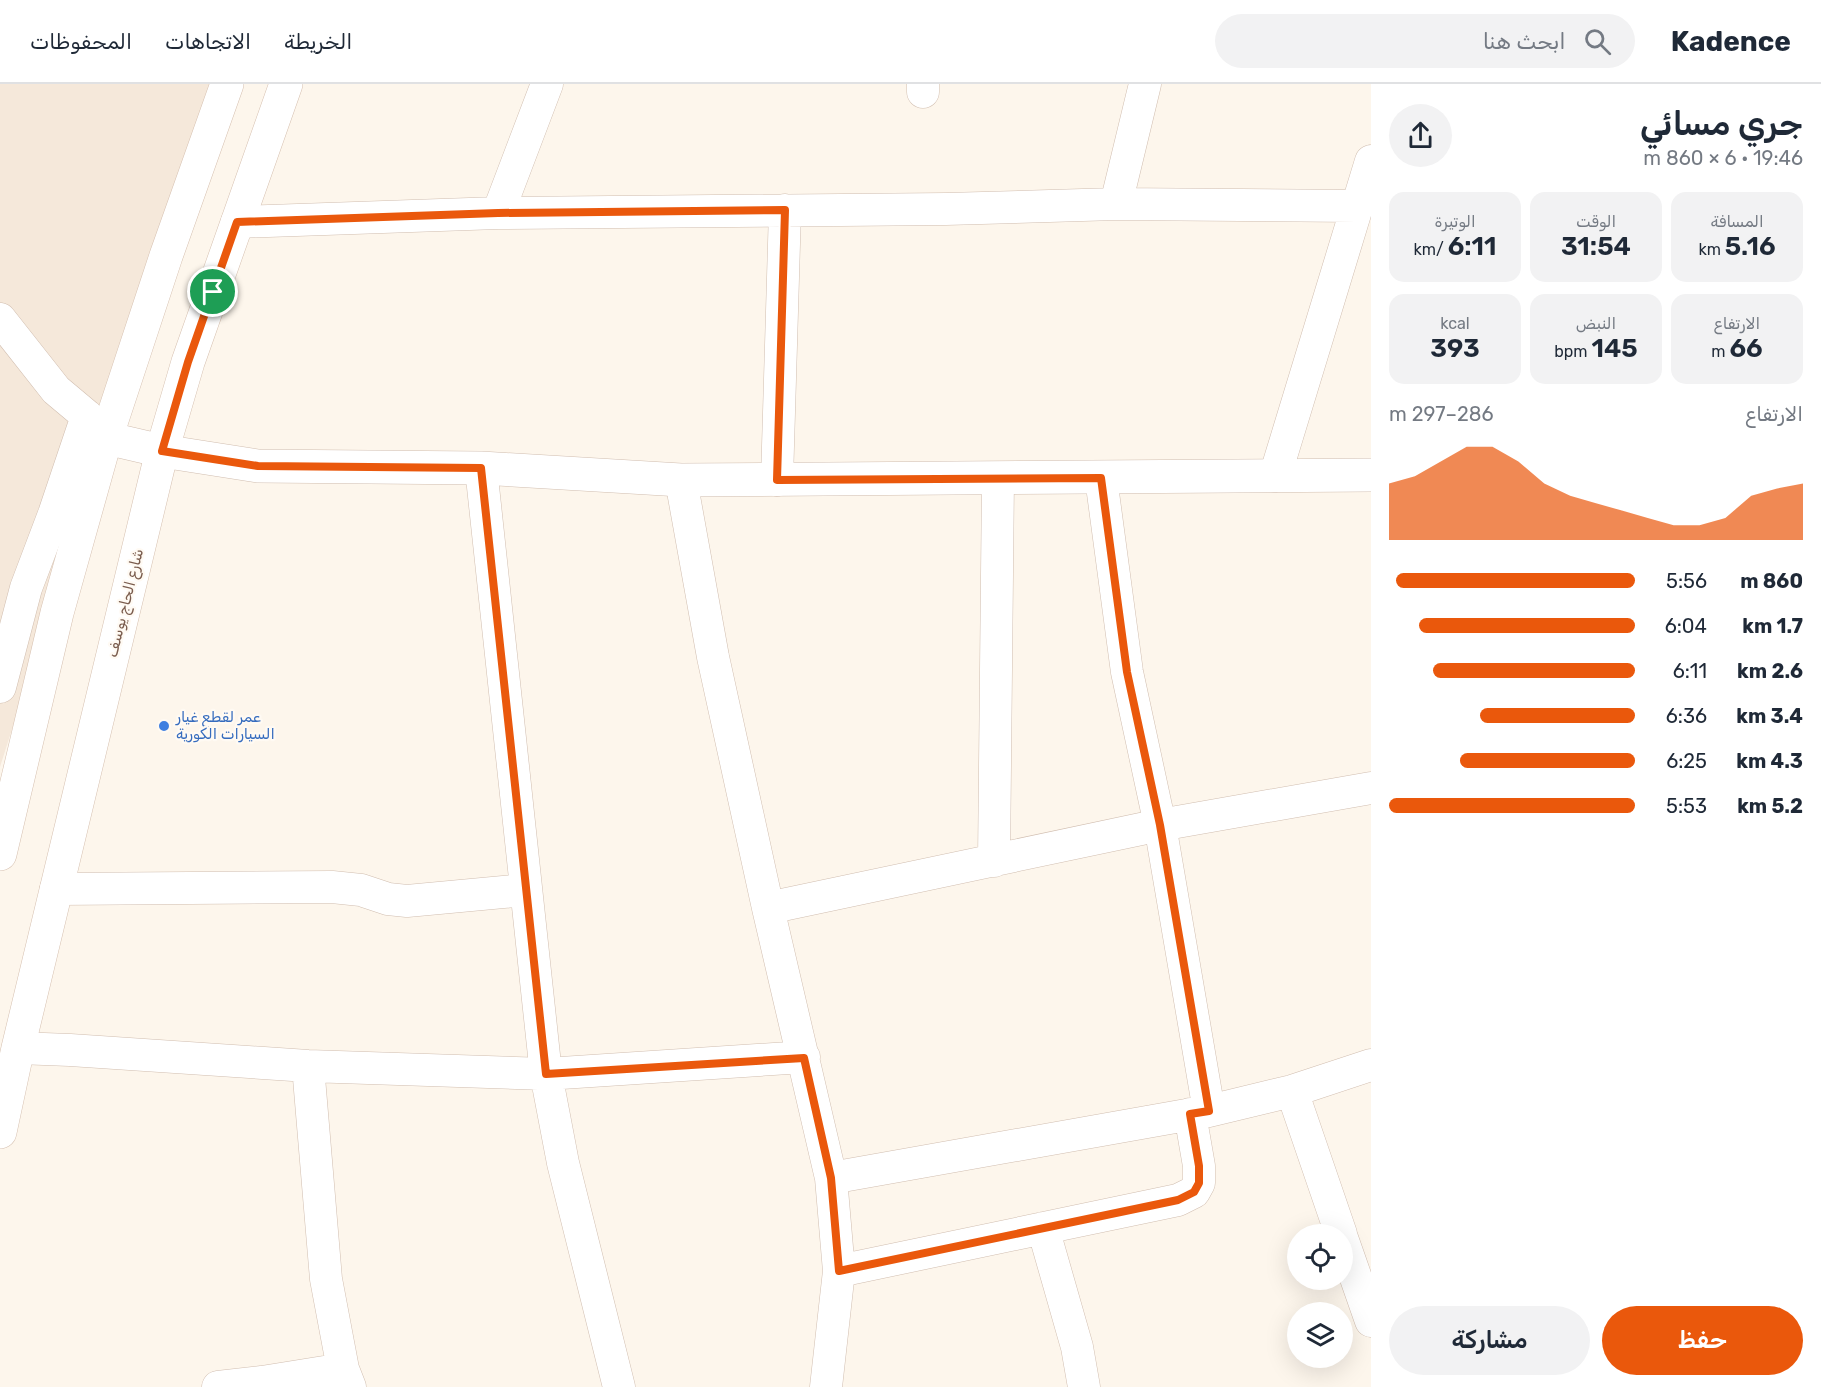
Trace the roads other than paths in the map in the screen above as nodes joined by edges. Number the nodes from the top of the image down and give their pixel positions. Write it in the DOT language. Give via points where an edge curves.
graph roads {
  1 [pos="227,84"];
  2 [pos="286,84"];
  3 [pos="548,84"];
  4 [pos="1145,84"];
  5 [pos="1371,161"];
  6 [pos="1116,204"];
  7 [pos="1357,206"];
  8 [pos="785,210"];
  9 [pos="498,213"];
  10 [pos="237,222"];
  11 [pos="0,320"];
  12 [pos="96,427"];
  13 [pos="162,451"];
  14 [pos="481,468"];
  15 [pos="1371,475"];
  16 [pos="1275,476"];
  17 [pos="1101,478"];
  18 [pos="998,479"];
  19 [pos="681,480"];
  20 [pos="777,480"];
  21 [pos="13,585"];
  22 [pos="0,687"];
  23 [pos="1371,788"];
  24 [pos="1160,825"];
  25 [pos="0,854"];
  26 [pos="994,861"];
  27 [pos="56,889"];
  28 [pos="525,890"];
  29 [pos="768,908"];
  30 [pos="18,1048"];
  31 [pos="804,1058"];
  32 [pos="1371,1065"];
  33 [pos="308,1066"];
  34 [pos="546,1074"];
  35 [pos="1292,1091"];
  36 [pos="1200,1113"];
  37 [pos="0,1132"];
  38 [pos="831,1178"];
  39 [pos="1338,1224"];
  40 [pos="1043,1228"];
  41 [pos="1353,1268"];
  42 [pos="839,1271"];
  43 [pos="1371,1321"];
  44 [pos="347,1378"];
  45 [pos="218,1387"];
  46 [pos="619,1387"];
  47 [pos="826,1387"];
  48 [pos="1084,1387"];
  1 -- 12 [label="main road" via="166,256"];
  2 -- 10 [label="main road, شارع الحاج يوسف"];
  3 -- 9 [label="street"];
  4 -- 6 [label="street"];
  5 -- 7 [label="street"];
  6 -- 7 [label="street"];
  6 -- 8 [label="street"];
  7 -- 16 [label="street"];
  8 -- 9 [label="street"];
  8 -- 20 [label="street"];
  9 -- 10 [label="street"];
  10 -- 13 [label="main road, شارع الحاج يوسف"];
  11 -- 12 [label="street" via="56,390"];
  12 -- 13 [label="main road"];
  12 -- 21 [label="street" via="54,514"];
  12 -- 25 [label="main road"];
  13 -- 14 [label="main road" via="258,466"];
  13 -- 27 [label="main road, شارع الحاج يوسف"];
  14 -- 19 [label="main road"];
  14 -- 28 [label="street"];
  15 -- 16 [label="main road"];
  16 -- 17 [label="main road"];
  17 -- 18 [label="main road"];
  17 -- 24 [label="street" via="1127,672"];
  18 -- 20 [label="main road"];
  18 -- 26 [label="street"];
  19 -- 20 [label="main road"];
  19 -- 29 [label="street" via="713,657"];
  21 -- 22 [label="street"];
  23 -- 24 [label="street"];
  24 -- 26 [label="street"];
  24 -- 36 [label="street"];
  26 -- 29 [label="street"];
  27 -- 28 [label="street" via="332,887 406,901"];
  27 -- 30 [label="main road, شارع الحاج يوسف"];
  28 -- 34 [label="street"];
  29 -- 31 [label="street"];
  30 -- 33 [label="street"];
  30 -- 37 [label="main road, شارع الحاج يوسف"];
  31 -- 34 [label="street"];
  31 -- 38 [label="street"];
  32 -- 35 [label="street"];
  33 -- 34 [label="street"];
  33 -- 44 [label="street" via="326,1279"];
  34 -- 46 [label="street" via="563,1163"];
  35 -- 36 [label="street"];
  35 -- 39 [label="street"];
  36 -- 38 [label="street"];
  36 -- 40 [label="street" via="1199,1183 1194,1192 1178,1200"];
  38 -- 42 [label="street"];
  40 -- 42 [label="street"];
  40 -- 48 [label="street" via="1077,1347"];
  41 -- 43 [label="street"];
  42 -- 47 [label="street"];
  44 -- 45 [label="street"];
}
